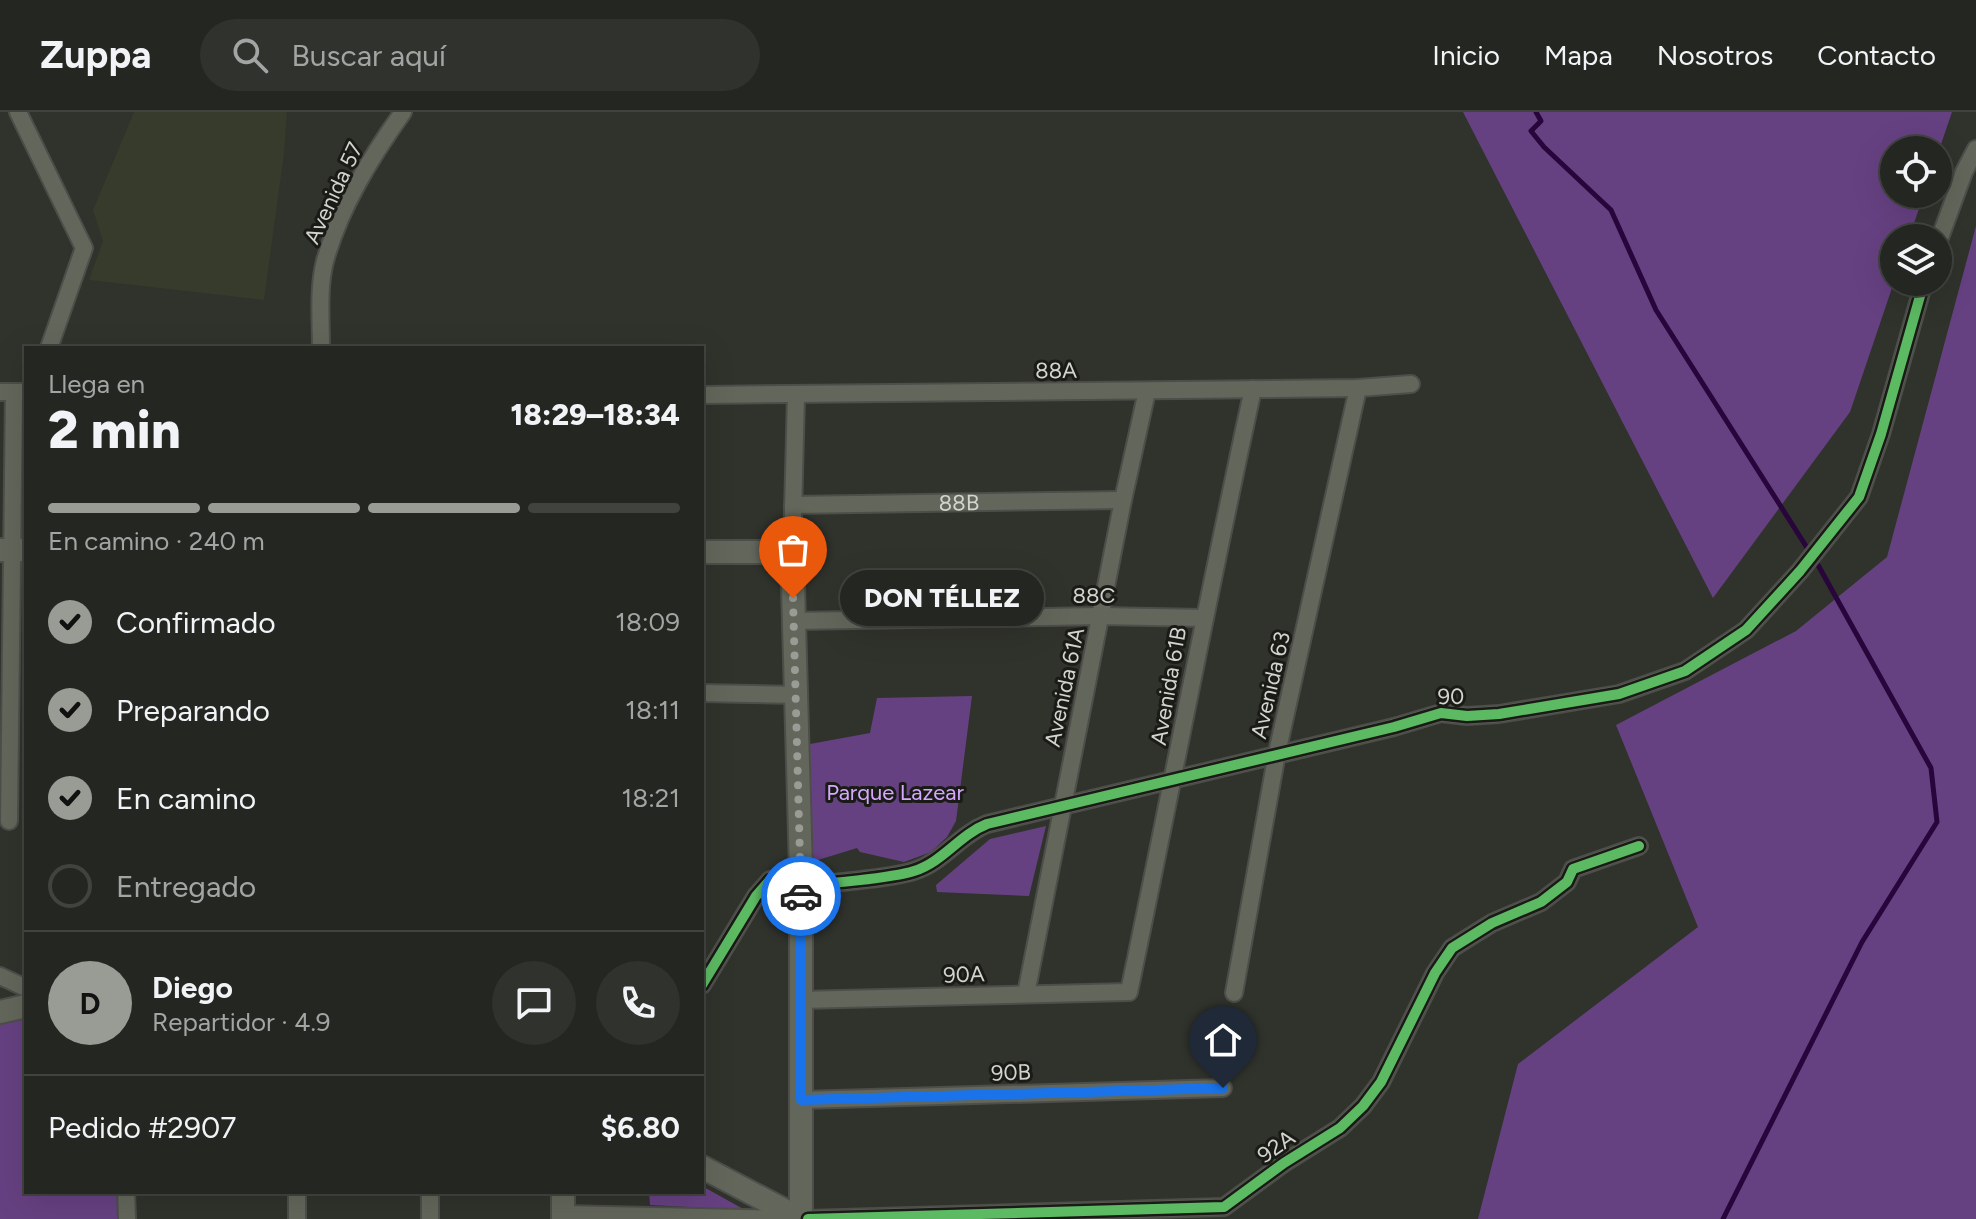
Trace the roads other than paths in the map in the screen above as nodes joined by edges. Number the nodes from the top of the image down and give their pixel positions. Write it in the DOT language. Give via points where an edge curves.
graph roads {
  1 [pos="18,112"];
  2 [pos="403,112"];
  3 [pos="1976,149"];
  4 [pos="1945,224"];
  5 [pos="1920,296"];
  6 [pos="50,346"];
  7 [pos="321,346"];
  8 [pos="1411,384"];
  9 [pos="1358,388"];
  10 [pos="1253,389"];
  11 [pos="1147,391"];
  12 [pos="13,392"];
  13 [pos="704,395"];
  14 [pos="796,396"];
  15 [pos="1123,500"];
  16 [pos="793,505"];
  17 [pos="13,550"];
  18 [pos="704,552"];
  19 [pos="792,552"];
  20 [pos="1101,616"];
  21 [pos="1203,618"];
  22 [pos="794,621"];
  23 [pos="704,693"];
  24 [pos="796,695"];
  25 [pos="13,703"];
  26 [pos="1277,753"];
  27 [pos="1173,780"];
  28 [pos="1062,806"];
  29 [pos="12,821"];
  30 [pos="1639,846"];
  31 [pos="802,883"];
  32 [pos="0,976"];
  33 [pos="704,982"];
  34 [pos="24,987"];
  35 [pos="1129,992"];
  36 [pos="1234,993"];
  37 [pos="1026,994"];
  38 [pos="800,1000"];
  39 [pos="24,1006"];
  40 [pos="0,1012"];
  41 [pos="1223,1088"];
  42 [pos="801,1100"];
  43 [pos="704,1168"];
  44 [pos="126,1194"];
  45 [pos="297,1194"];
  46 [pos="430,1194"];
  47 [pos="563,1208"];
  48 [pos="1224,1213"];
  49 [pos="127,1219"];
  50 [pos="297,1219"];
  51 [pos="430,1219"];
  52 [pos="792,1219"];
  53 [pos="801,1219"];
  54 [pos="808,1219"];
  1 -- 6 [label="street" via="84,248"];
  2 -- 7 [label="street, Avenida 57" via="373,155 325,263"];
  3 -- 4 [label="street"];
  5 -- 26 [label="street, 90" via="1859,497 1746,630 1685,671 1619,694 1499,714 1441,713"];
  8 -- 9 [label="street, 88A"];
  9 -- 10 [label="street, 88A"];
  9 -- 26 [label="street, Avenida 63"];
  10 -- 11 [label="street, 88A"];
  10 -- 21 [label="street, Avenida 61B"];
  11 -- 14 [label="street, 88A"];
  11 -- 15 [label="street, Avenida 61A"];
  12 -- 17 [label="street"];
  13 -- 14 [label="street, 88A"];
  14 -- 16 [label="street"];
  15 -- 16 [label="street, 88B"];
  15 -- 20 [label="street, Avenida 61A"];
  16 -- 19 [label="street"];
  17 -- 25 [label="street"];
  18 -- 19 [label="street"];
  19 -- 22 [label="street"];
  20 -- 21 [label="street, 88C"];
  20 -- 22 [label="street, 88C"];
  20 -- 28 [label="street, Avenida 61A"];
  21 -- 27 [label="street, Avenida 61B"];
  22 -- 24 [label="street"];
  23 -- 24 [label="street"];
  24 -- 31 [label="street"];
  25 -- 29 [label="street"];
  26 -- 27 [label="street, 90"];
  26 -- 36 [label="street, Avenida 63"];
  27 -- 28 [label="street, 90"];
  27 -- 35 [label="street, Avenida 61B"];
  28 -- 31 [label="street, 90" via="973,830 915,871"];
  28 -- 37 [label="street, Avenida 61A"];
  30 -- 48 [label="street, 92A" via="1573,869 1567,882 1541,902 1452,948 1363,1106"];
  31 -- 33 [label="street, 90" via="770,880"];
  31 -- 38 [label="street"];
  32 -- 34 [label="street"];
  35 -- 37 [label="street, 90A"];
  37 -- 38 [label="street, 90A"];
  38 -- 42 [label="street"];
  39 -- 40 [label="street"];
  41 -- 42 [label="street, 90B"];
  42 -- 53 [label="street"];
  43 -- 53 [label="street"];
  44 -- 49 [label="street"];
  45 -- 50 [label="street"];
  46 -- 51 [label="street"];
  47 -- 52 [label="street"];
  48 -- 54 [label="street, 92A"];
}
